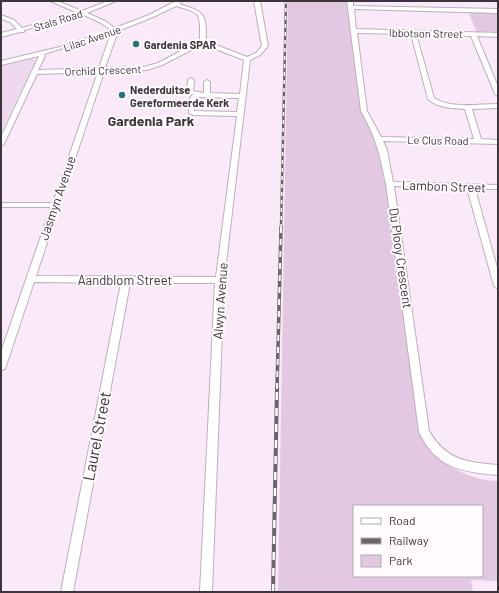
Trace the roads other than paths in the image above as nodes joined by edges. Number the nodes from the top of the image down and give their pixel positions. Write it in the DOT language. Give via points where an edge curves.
graph roads {
  1 [pos="53,1"];
  2 [pos="99,1"];
  3 [pos="113,1"];
  4 [pos="257,1"];
  5 [pos="407,1"];
  6 [pos="177,3"];
  7 [pos="350,4"];
  8 [pos="409,8"];
  9 [pos="76,10"];
  10 [pos="498,11"];
  11 [pos="83,13"];
  12 [pos="1,17"];
  13 [pos="20,28"];
  14 [pos="1,30"];
  15 [pos="115,31"];
  16 [pos="354,31"];
  17 [pos="413,33"];
  18 [pos="473,34"];
  19 [pos="1,35"];
  20 [pos="498,35"];
  21 [pos="203,42"];
  22 [pos="102,44"];
  23 [pos="42,54"];
  24 [pos="247,59"];
  25 [pos="1,63"];
  26 [pos="102,71"];
  27 [pos="36,72"];
  28 [pos="191,80"];
  29 [pos="207,82"];
  30 [pos="207,94"];
  31 [pos="498,94"];
  32 [pos="243,95"];
  33 [pos="468,106"];
  34 [pos="498,106"];
  35 [pos="241,114"];
  36 [pos="373,126"];
  37 [pos="378,139"];
  38 [pos="408,140"];
  39 [pos="478,141"];
  40 [pos="498,142"];
  41 [pos="1,144"];
  42 [pos="390,184"];
  43 [pos="470,186"];
  44 [pos="498,187"];
  45 [pos="1,205"];
  46 [pos="55,205"];
  47 [pos="30,279"];
  48 [pos="126,280"];
  49 [pos="220,280"];
  50 [pos="498,286"];
  51 [pos="1,366"];
  52 [pos="498,470"];
  53 [pos="67,592"];
  54 [pos="206,592"];
  1 -- 9 [label="street"];
  2 -- 9 [label="street, Stals Road"];
  3 -- 11 [label="street, Stals Road"];
  4 -- 24 [label="street" via="265,46 258,54"];
  5 -- 8 [label="street"];
  6 -- 15 [label="street, Lilac Avenue"];
  6 -- 21 [label="street" via="199,12 204,19"];
  7 -- 8 [label="street"];
  7 -- 16 [label="street, Du Plooy Crescent"];
  8 -- 10 [label="street"];
  9 -- 11 [label="street"];
  9 -- 13 [label="street, Stals Road"];
  11 -- 13 [label="street, Stals Road"];
  11 -- 15 [label="street"];
  12 -- 13 [label="street" via="12,21"];
  13 -- 14 [label="street, Stals Road"];
  13 -- 19 [label="street, Stals Road"];
  15 -- 22 [label="street, Jasmyn Avenue"];
  15 -- 22 [label="street, Lilac Avenue"];
  16 -- 17 [label="street, Ibbotson Street"];
  16 -- 36 [label="street, Du Plooy Crescent" via="364,111"];
  17 -- 18 [label="street, Ibbotson Street"];
  17 -- 33 [label="street" via="431,100 443,104"];
  18 -- 20 [label="street, Ibbotson Street"];
  18 -- 31 [label="street"];
  21 -- 24 [label="street"];
  21 -- 26 [label="street, Orchid Crescent" via="150,68"];
  22 -- 23 [label="street, Lilac Avenue"];
  22 -- 26 [label="street, Jasmyn Avenue"];
  23 -- 25 [label="street, Lilac Avenue"];
  23 -- 27 [label="street"];
  24 -- 32 [label="street, Alwyn Avenue"];
  26 -- 27 [label="street, Orchid Crescent"];
  26 -- 46 [label="street, Jasmyn Avenue"];
  27 -- 41 [label="street"];
  28 -- 30 [label="street" via="192,93"];
  29 -- 30 [label="street"];
  30 -- 32 [label="street"];
  32 -- 35 [label="street, Alwyn Avenue"];
  32 -- 35 [label="street" via="196,95 193,98 191,112"];
  33 -- 34 [label="street"];
  33 -- 39 [label="street"];
  35 -- 49 [label="street, Alwyn Avenue"];
  36 -- 37 [label="street, Du Plooy Crescent"];
  36 -- 38 [label="street"];
  37 -- 38 [label="street, Le Clus Road"];
  37 -- 42 [label="street, Du Plooy Crescent"];
  38 -- 39 [label="street, Le Clus Road"];
  39 -- 40 [label="street, Le Clus Road"];
  42 -- 43 [label="street, Lambon Street"];
  42 -- 52 [label="street, Du Plooy Crescent" via="424,432 431,446 444,458 460,466"];
  43 -- 44 [label="street, Lambon Street"];
  43 -- 50 [label="street"];
  45 -- 46 [label="street"];
  46 -- 47 [label="street, Jasmyn Avenue"];
  47 -- 48 [label="street, Aandblom Street"];
  47 -- 51 [label="street, Jasmyn Avenue"];
  48 -- 49 [label="street, Aandblom Street"];
  48 -- 53 [label="street, Laurel Street"];
  49 -- 54 [label="street, Alwyn Avenue"];
}
